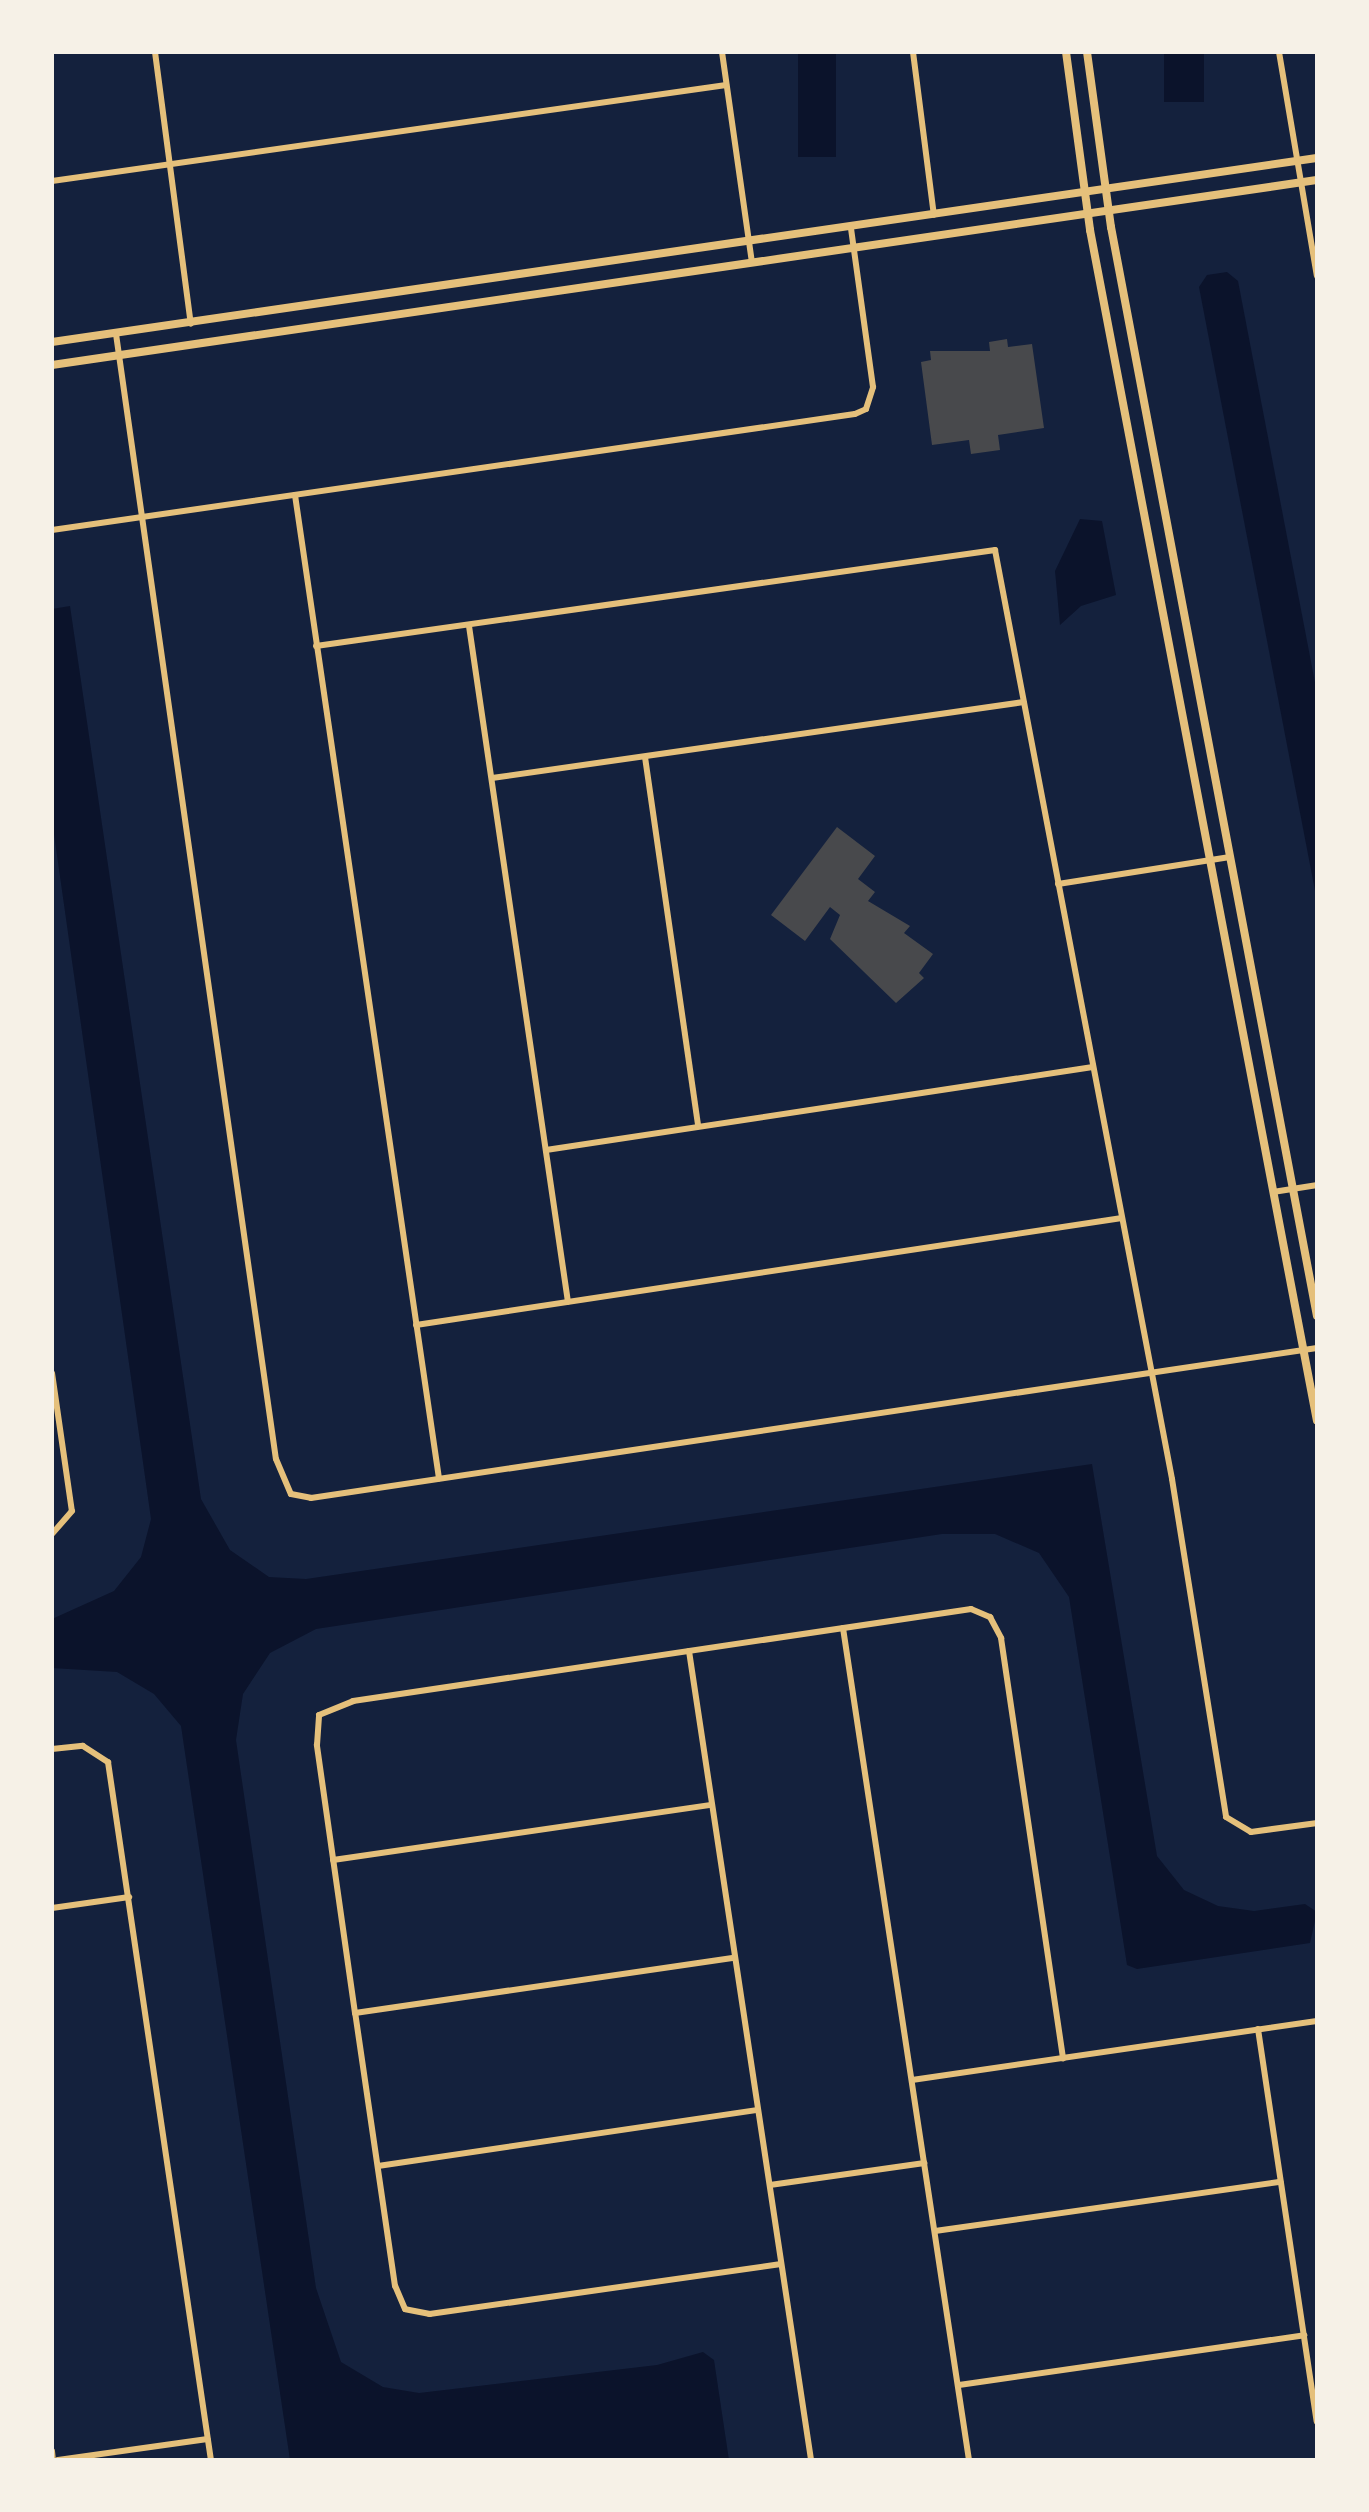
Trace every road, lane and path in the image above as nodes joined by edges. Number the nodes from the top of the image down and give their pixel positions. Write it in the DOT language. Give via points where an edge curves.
graph roads {
  1 [pos="155,52"];
  2 [pos="722,52"];
  3 [pos="913,52"];
  4 [pos="1066,52"];
  5 [pos="1087,52"];
  6 [pos="1279,52"];
  7 [pos="726,85"];
  8 [pos="1317,158"];
  9 [pos="1293,162"];
  10 [pos="170,164"];
  11 [pos="1317,180"];
  12 [pos="52,181"];
  13 [pos="1298,183"];
  14 [pos="1106,191"];
  15 [pos="1085,195"];
  16 [pos="1108,212"];
  17 [pos="1088,215"];
  18 [pos="935,217"];
  19 [pos="851,229"];
  20 [pos="749,244"];
  21 [pos="854,248"];
  22 [pos="752,263"];
  23 [pos="1317,276"];
  24 [pos="191,324"];
  25 [pos="116,334"];
  26 [pos="52,342"];
  27 [pos="118,355"];
  28 [pos="52,365"];
  29 [pos="295,495"];
  30 [pos="140,518"];
  31 [pos="52,530"];
  32 [pos="469,626"];
  33 [pos="316,646"];
  34 [pos="1024,702"];
  35 [pos="645,757"];
  36 [pos="492,778"];
  37 [pos="1230,857"];
  38 [pos="1210,860"];
  39 [pos="1058,884"];
  40 [pos="1093,1067"];
  41 [pos="698,1126"];
  42 [pos="546,1150"];
  43 [pos="1317,1185"];
  44 [pos="1293,1189"];
  45 [pos="1273,1192"];
  46 [pos="1122,1218"];
  47 [pos="568,1302"];
  48 [pos="1317,1316"];
  49 [pos="416,1325"];
  50 [pos="1317,1348"];
  51 [pos="1303,1350"];
  52 [pos="1152,1372"];
  53 [pos="52,1377"];
  54 [pos="1317,1421"];
  55 [pos="439,1479"];
  56 [pos="52,1534"];
  57 [pos="843,1628"];
  58 [pos="689,1651"];
  59 [pos="52,1749"];
  60 [pos="711,1805"];
  61 [pos="1317,1823"];
  62 [pos="333,1860"];
  63 [pos="129,1897"];
  64 [pos="52,1908"];
  65 [pos="734,1958"];
  66 [pos="355,2013"];
  67 [pos="1317,2021"];
  68 [pos="1258,2029"];
  69 [pos="1063,2058"];
  70 [pos="912,2080"];
  71 [pos="758,2110"];
  72 [pos="924,2163"];
  73 [pos="378,2166"];
  74 [pos="1281,2182"];
  75 [pos="770,2185"];
  76 [pos="935,2231"];
  77 [pos="781,2264"];
  78 [pos="1304,2335"];
  79 [pos="959,2385"];
  80 [pos="1317,2422"];
  81 [pos="208,2439"];
  82 [pos="52,2451"];
  83 [pos="56,2460"];
  84 [pos="211,2460"];
  85 [pos="811,2460"];
  86 [pos="969,2460"];
  1 -- 10 [label="street"];
  2 -- 7 [label="street"];
  3 -- 18 [label="street"];
  4 -- 15 [label="street"];
  5 -- 14 [label="street"];
  6 -- 9 [label="street"];
  7 -- 10 [label="street"];
  7 -- 20 [label="street"];
  8 -- 9 [label="street"];
  9 -- 13 [label="street"];
  9 -- 14 [label="street"];
  10 -- 12 [label="street"];
  10 -- 24 [label="street"];
  11 -- 13 [label="street"];
  13 -- 16 [label="street"];
  13 -- 23 [label="street"];
  14 -- 15 [label="street"];
  14 -- 16 [label="street"];
  15 -- 17 [label="street"];
  15 -- 18 [label="street"];
  16 -- 17 [label="street"];
  16 -- 37 [label="street"];
  17 -- 21 [label="street"];
  17 -- 38 [label="street"];
  18 -- 19 [label="street"];
  19 -- 20 [label="street"];
  19 -- 21 [label="street"];
  20 -- 22 [label="street"];
  20 -- 24 [label="street"];
  21 -- 22 [label="street"];
  21 -- 29 [label="street" via="873,387 866,409 855,414"];
  22 -- 27 [label="street"];
  24 -- 25 [label="street"];
  25 -- 26 [label="street"];
  25 -- 27 [label="street"];
  27 -- 28 [label="street"];
  27 -- 30 [label="street"];
  29 -- 30 [label="street"];
  29 -- 33 [label="street"];
  30 -- 31 [label="street"];
  30 -- 55 [label="street" via="276,1459 291,1494 311,1498"];
  32 -- 33 [label="street"];
  32 -- 34 [label="street" via="995,550"];
  32 -- 36 [label="street"];
  33 -- 49 [label="street"];
  34 -- 35 [label="street"];
  34 -- 39 [label="street"];
  35 -- 36 [label="street"];
  35 -- 41 [label="street"];
  36 -- 42 [label="street"];
  37 -- 38 [label="street"];
  37 -- 44 [label="street"];
  38 -- 39 [label="street"];
  38 -- 45 [label="street"];
  39 -- 40 [label="street"];
  40 -- 41 [label="street"];
  40 -- 46 [label="street"];
  41 -- 42 [label="street"];
  42 -- 47 [label="street"];
  43 -- 44 [label="street"];
  44 -- 45 [label="street"];
  44 -- 48 [label="street"];
  45 -- 51 [label="street"];
  46 -- 47 [label="street"];
  46 -- 52 [label="street"];
  47 -- 49 [label="street"];
  49 -- 55 [label="street"];
  50 -- 51 [label="street"];
  51 -- 52 [label="street"];
  51 -- 54 [label="street"];
  52 -- 55 [label="street"];
  52 -- 61 [label="street" via="1233,1827 1251,1832"];
  53 -- 56 [label="street" via="72,1511 67,1525"];
  57 -- 58 [label="street"];
  57 -- 69 [label="street" via="971,1609 990,1617 1001,1638"];
  57 -- 70 [label="street"];
  58 -- 60 [label="street"];
  58 -- 62 [label="street" via="353,1701 319,1715 315,1731"];
  59 -- 63 [label="street" via="83,1746 101,1752 112,1780"];
  60 -- 62 [label="street"];
  60 -- 65 [label="street"];
  62 -- 66 [label="street"];
  63 -- 64 [label="street"];
  63 -- 81 [label="street"];
  65 -- 66 [label="street"];
  65 -- 71 [label="street"];
  66 -- 73 [label="street"];
  67 -- 68 [label="street"];
  68 -- 69 [label="street"];
  68 -- 74 [label="street"];
  69 -- 70 [label="street"];
  70 -- 72 [label="street"];
  71 -- 73 [label="street"];
  71 -- 75 [label="street"];
  72 -- 75 [label="street"];
  72 -- 76 [label="street"];
  73 -- 77 [label="street" via="395,2286 405,2309 430,2314"];
  74 -- 76 [label="street"];
  74 -- 78 [label="street"];
  75 -- 77 [label="street"];
  76 -- 79 [label="street"];
  77 -- 85 [label="street"];
  78 -- 79 [label="street"];
  78 -- 80 [label="street"];
  79 -- 86 [label="street"];
  81 -- 83 [label="street"];
  81 -- 84 [label="street"];
  82 -- 83 [label="street"];
}
